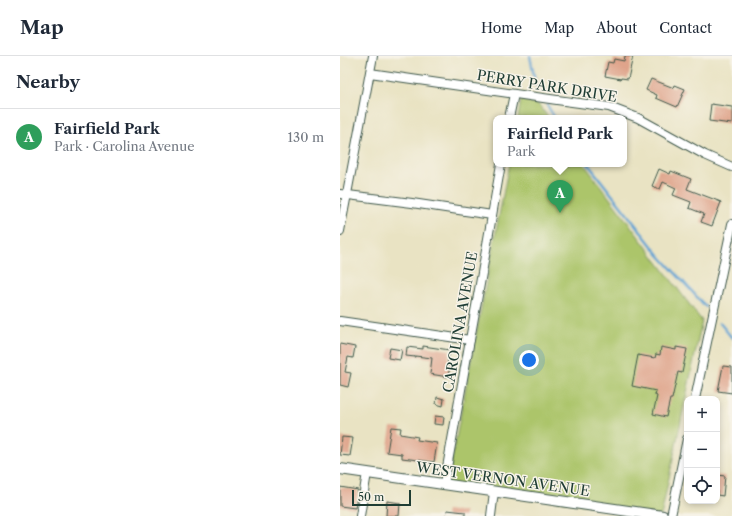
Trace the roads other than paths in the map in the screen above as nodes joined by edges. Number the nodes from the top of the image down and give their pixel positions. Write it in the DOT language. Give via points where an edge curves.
graph roads {
  1 [pos="373,56"];
  2 [pos="370,73"];
  3 [pos="514,94"];
  4 [pos="510,115"];
  5 [pos="500,167"];
  6 [pos="732,167"];
  7 [pos="343,194"];
  8 [pos="492,215"];
  9 [pos="732,224"];
  10 [pos="340,231"];
  11 [pos="340,321"];
  12 [pos="470,340"];
  13 [pos="696,396"];
  14 [pos="684,453"];
  15 [pos="340,469"];
  16 [pos="367,473"];
  17 [pos="444,484"];
  18 [pos="494,492"];
  19 [pos="360,516"];
  20 [pos="491,516"];
  21 [pos="663,516"];
  22 [pos="671,516"];
  1 -- 2 [label="street"];
  2 -- 3 [label="street, PERRY PARK DRIVE"];
  2 -- 7 [label="street"];
  3 -- 4 [label="street"];
  3 -- 6 [label="street, PERRY PARK DRIVE" via="615,108"];
  5 -- 8 [label="street, CAROLINA AVENUE"];
  7 -- 8 [label="street"];
  7 -- 10 [label="street"];
  8 -- 12 [label="street, CAROLINA AVENUE"];
  9 -- 13 [label="street"];
  11 -- 12 [label="street"];
  12 -- 17 [label="street, CAROLINA AVENUE"];
  14 -- 22 [label="street"];
  15 -- 16 [label="main road, WEST VERNON AVENUE"];
  16 -- 17 [label="main road, WEST VERNON AVENUE"];
  16 -- 19 [label="street"];
  17 -- 18 [label="main road, WEST VERNON AVENUE"];
  18 -- 20 [label="street"];
  18 -- 21 [label="main road, WEST VERNON AVENUE"];
}
